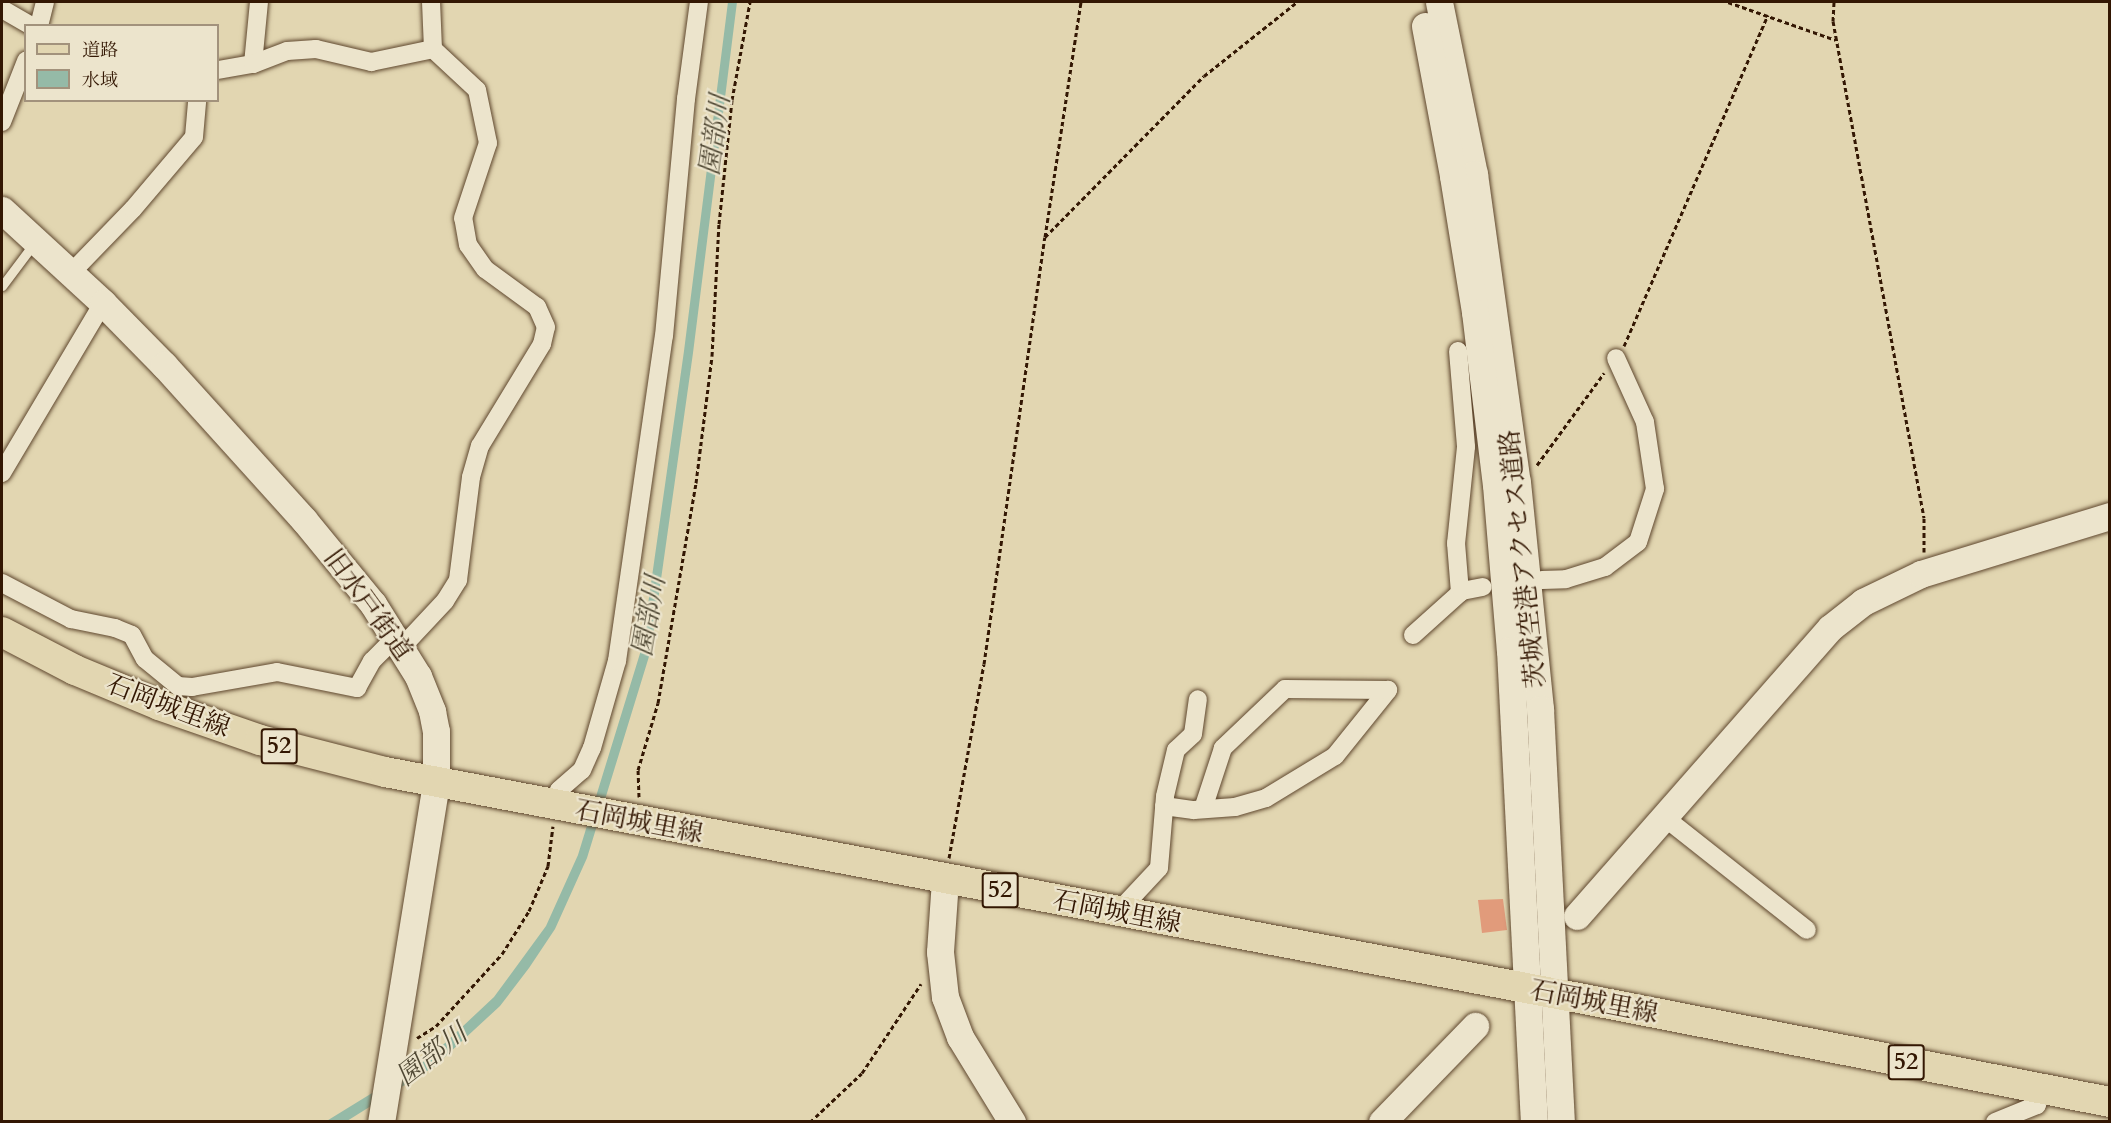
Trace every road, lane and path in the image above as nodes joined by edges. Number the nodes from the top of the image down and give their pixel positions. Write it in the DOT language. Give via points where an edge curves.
graph roads {
  1 [pos="45,2"];
  2 [pos="259,2"];
  3 [pos="431,2"];
  4 [pos="699,2"];
  5 [pos="750,2"];
  6 [pos="1081,2"];
  7 [pos="1297,2"];
  8 [pos="1420,2"];
  9 [pos="1439,2"];
  10 [pos="1728,2"];
  11 [pos="1834,2"];
  12 [pos="2,9"];
  13 [pos="1768,15"];
  14 [pos="28,24"];
  15 [pos="40,24"];
  16 [pos="1836,40"];
  17 [pos="433,49"];
  18 [pos="253,64"];
  19 [pos="24,66"];
  20 [pos="219,70"];
  21 [pos="197,102"];
  22 [pos="2,122"];
  23 [pos="2,210"];
  24 [pos="1045,237"];
  25 [pos="36,240"];
  26 [pos="71,273"];
  27 [pos="2,286"];
  28 [pos="103,303"];
  29 [pos="1458,351"];
  30 [pos="1616,358"];
  31 [pos="1537,465"];
  32 [pos="2,473"];
  33 [pos="2109,516"];
  34 [pos="1921,574"];
  35 [pos="1542,580"];
  36 [pos="2,583"];
  37 [pos="1483,587"];
  38 [pos="1460,593"];
  39 [pos="2,632"];
  40 [pos="1413,635"];
  41 [pos="399,642"];
  42 [pos="1198,699"];
  43 [pos="436,783"];
  44 [pos="1164,806"];
  45 [pos="564,808"];
  46 [pos="1203,809"];
  47 [pos="635,813"];
  48 [pos="1664,817"];
  49 [pos="945,880"];
  50 [pos="1119,912"];
  51 [pos="1577,916"];
  52 [pos="1807,930"];
  53 [pos="941,975"];
  54 [pos="1541,991"];
  55 [pos="1475,1026"];
  56 [pos="390,1057"];
  57 [pos="2040,1088"];
  58 [pos="2109,1102"];
  59 [pos="381,1119"];
  60 [pos="810,1122"];
  61 [pos="1012,1122"];
  62 [pos="1382,1122"];
  63 [pos="1534,1122"];
  64 [pos="1561,1122"];
  65 [pos="1995,1122"];
  1 -- 15 [label="street"];
  2 -- 18 [label="street"];
  3 -- 17 [label="street"];
  4 -- 45 [label="street" via="664,336 617,661 592,748 582,770 559,790"];
  5 -- 47 [label="path" via="732,100 719,224 712,356 696,483 658,702 638,770"];
  6 -- 24 [label="path"];
  7 -- 24 [label="path" via="1204,76"];
  8 -- 54 [label="main road, 茨城空港アクセス道路" via="1475,312 1496,485"];
  9 -- 54 [label="main road, 茨城空港アクセス道路" via="1474,174 1516,482 1539,709"];
  10 -- 13 [label="path"];
  11 -- 16 [label="path"];
  12 -- 14 [label="street"];
  13 -- 16 [label="path"];
  13 -- 30 [label="path" via="1628,340"];
  16 -- 34 [label="path" via="1924,518"];
  17 -- 18 [label="street" via="371,62 316,49 287,51"];
  17 -- 41 [label="street" via="477,90 488,143 463,219 468,245 485,269 537,307 546,327 542,344 480,446 471,477 458,580 445,601"];
  18 -- 20 [label="street"];
  19 -- 22 [label="street"];
  21 -- 26 [label="street" via="194,137 133,209"];
  23 -- 25 [label="main road, 旧水戸街道"];
  24 -- 49 [label="path" via="984,664"];
  25 -- 26 [label="main road, 旧水戸街道"];
  25 -- 27 [label="lane"];
  26 -- 28 [label="main road, 旧水戸街道"];
  28 -- 32 [label="street"];
  28 -- 41 [label="main road, 旧水戸街道" via="304,520"];
  29 -- 38 [label="street" via="1466,447 1456,543"];
  30 -- 31 [label="path"];
  30 -- 35 [label="street" via="1644,422 1655,489 1638,542 1605,567 1566,579"];
  33 -- 34 [label="main road"];
  34 -- 48 [label="main road" via="1863,602 1830,628"];
  36 -- 41 [label="street" via="71,619 132,635 145,658 178,686 277,672 357,688 372,661"];
  37 -- 38 [label="street"];
  38 -- 40 [label="street"];
  39 -- 43 [label="main road, 石岡城里線 / 52" via="105,684 201,720 322,758"];
  41 -- 43 [label="main road, 旧水戸街道" via="432,711 438,745"];
  42 -- 44 [label="street" via="1193,734 1176,750"];
  43 -- 45 [label="main road, 石岡城里線 / 52"];
  43 -- 56 [label="main road, 旧水戸街道"];
  44 -- 46 [label="street"];
  44 -- 50 [label="street" via="1159,868"];
  45 -- 47 [label="main road, 石岡城里線 / 52"];
  45 -- 56 [label="path" via="548,866 529,911 502,954 436,1026"];
  46 -- 46 [label="street" via="1224,748 1285,688 1388,690 1335,756 1266,798 1235,807"];
  47 -- 49 [label="main road, 石岡城里線 / 52"];
  48 -- 51 [label="main road"];
  48 -- 52 [label="street"];
  49 -- 50 [label="main road, 石岡城里線 / 52"];
  49 -- 53 [label="main road"];
  50 -- 54 [label="main road, 石岡城里線 / 52"];
  53 -- 60 [label="path" via="921,984 862,1073"];
  53 -- 61 [label="main road" via="960,1036"];
  54 -- 57 [label="main road, 石岡城里線 / 52"];
  54 -- 63 [label="main road, 茨城空港アクセス道路"];
  54 -- 64 [label="main road, 茨城空港アクセス道路"];
  55 -- 62 [label="main road"];
  56 -- 59 [label="main road, 旧水戸街道"];
  57 -- 58 [label="main road, 石岡城里線 / 52"];
  57 -- 65 [label="street" via="2037,1105"];
}
